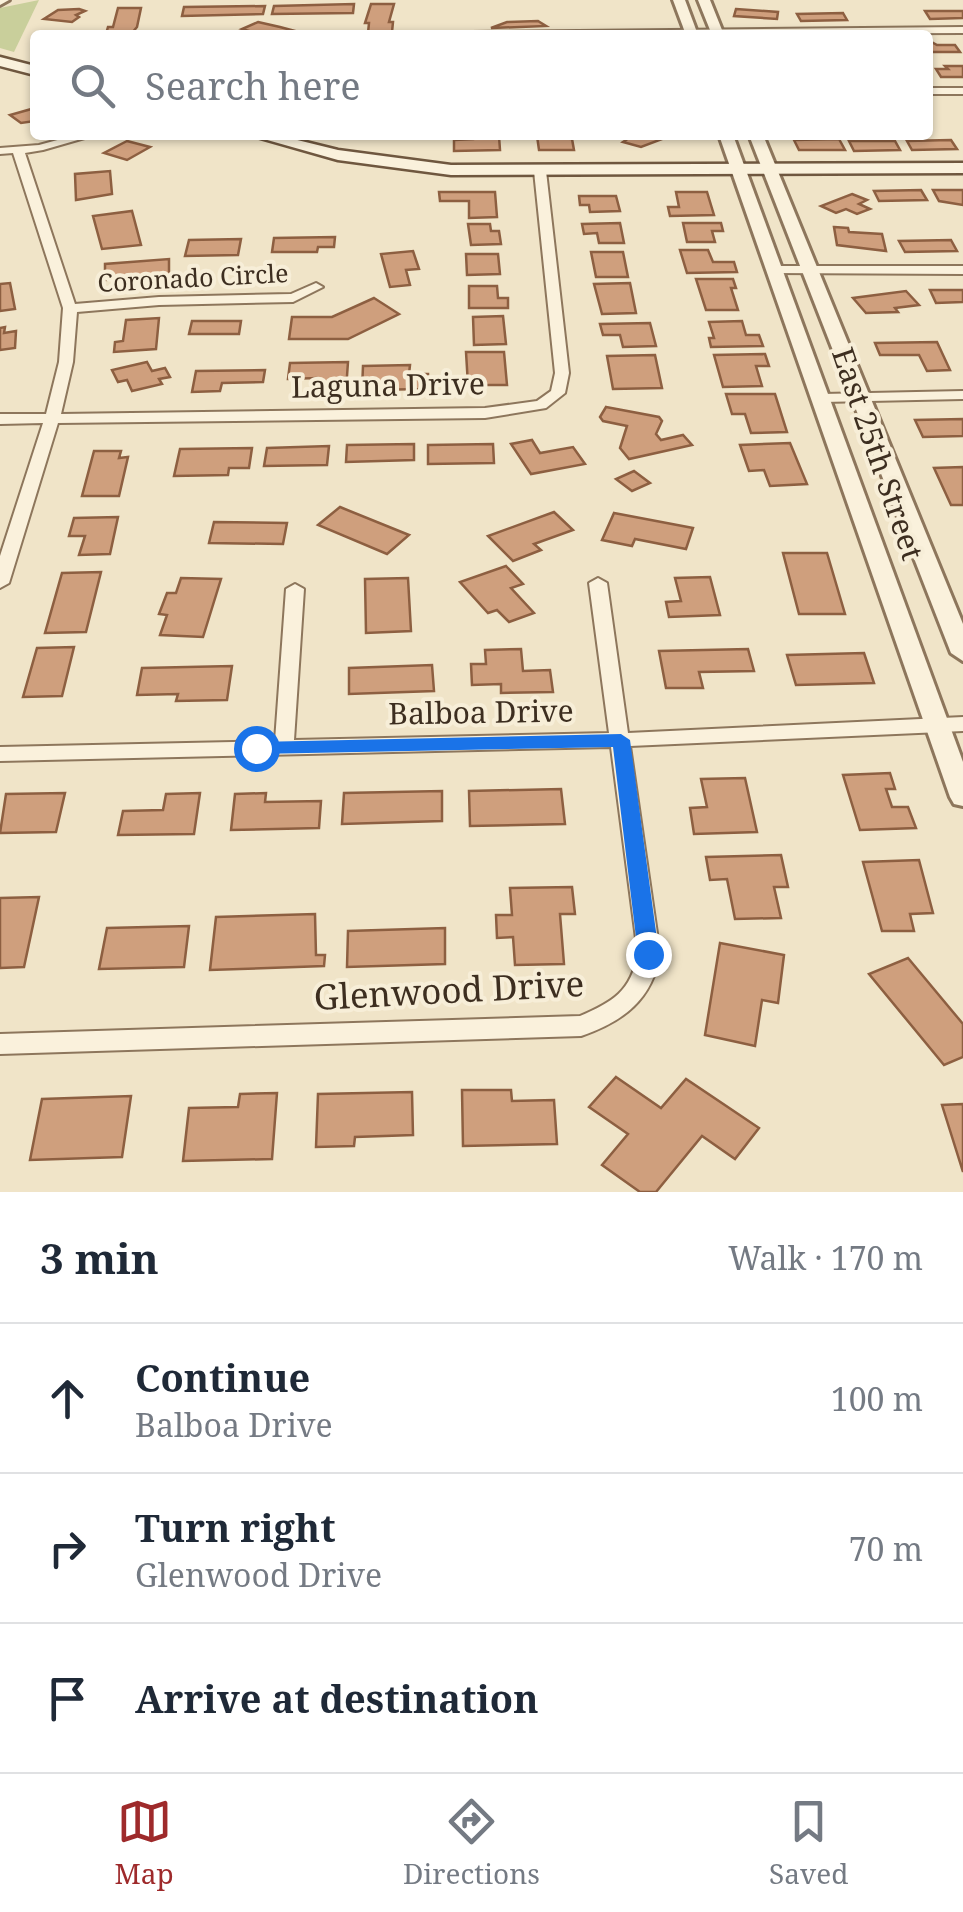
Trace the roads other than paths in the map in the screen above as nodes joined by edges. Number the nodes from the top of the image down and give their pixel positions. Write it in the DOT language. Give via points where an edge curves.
graph roads {
  1 [pos="679,0"];
  2 [pos="704,0"];
  3 [pos="885,13"];
  4 [pos="690,30"];
  5 [pos="716,30"];
  6 [pos="895,30"];
  7 [pos="963,30"];
  8 [pos="0,60"];
  9 [pos="30,69"];
  10 [pos="933,91"];
  11 [pos="963,91"];
  12 [pos="66,140"];
  13 [pos="278,140"];
  14 [pos="728,140"];
  15 [pos="758,140"];
  16 [pos="18,150"];
  17 [pos="0,152"];
  18 [pos="963,168"];
  19 [pos="739,170"];
  20 [pos="770,170"];
  21 [pos="541,175"];
  22 [pos="778,270"];
  23 [pos="808,270"];
  24 [pos="963,270"];
  25 [pos="316,287"];
  26 [pos="70,308"];
  27 [pos="963,395"];
  28 [pos="858,397"];
  29 [pos="824,398"];
  30 [pos="52,418"];
  31 [pos="0,419"];
  32 [pos="0,583"];
  33 [pos="598,583"];
  34 [pos="296,589"];
  35 [pos="963,653"];
  36 [pos="950,725"];
  37 [pos="621,740"];
  38 [pos="284,747"];
  39 [pos="0,754"];
  40 [pos="963,797"];
  41 [pos="0,1044"];
  1 -- 4 [label="street"];
  2 -- 5 [label="street"];
  3 -- 6 [label="street"];
  6 -- 7 [label="street"];
  8 -- 9 [label="main road"];
  10 -- 11 [label="street"];
  12 -- 16 [label="street"];
  13 -- 21 [label="main road" via="430,168"];
  14 -- 19 [label="street, East 25th Street"];
  15 -- 20 [label="street, East 25th Street"];
  16 -- 17 [label="street"];
  16 -- 26 [label="street"];
  18 -- 20 [label="main road"];
  19 -- 20 [label="main road"];
  19 -- 21 [label="main road"];
  19 -- 22 [label="street, East 25th Street"];
  20 -- 23 [label="street, East 25th Street"];
  21 -- 30 [label="street, Laguna Drive" via="562,372 558,393 541,405 485,414"];
  22 -- 23 [label="street"];
  22 -- 29 [label="street, East 25th Street"];
  23 -- 24 [label="street"];
  23 -- 28 [label="street, East 25th Street"];
  25 -- 26 [label="street, Coronado Circle" via="293,298"];
  26 -- 30 [label="street"];
  27 -- 28 [label="street"];
  28 -- 29 [label="street"];
  28 -- 35 [label="street, East 25th Street"];
  29 -- 36 [label="street, East 25th Street"];
  30 -- 31 [label="street, Laguna Drive"];
  30 -- 32 [label="street"];
  33 -- 37 [label="street, Glenwood Drive"];
  34 -- 38 [label="street"];
  36 -- 37 [label="street, Balboa Drive"];
  36 -- 40 [label="street, East 25th Street"];
  37 -- 38 [label="street, Balboa Drive"];
  37 -- 41 [label="street, Glenwood Drive" via="648,954 646,977 618,1011 581,1026"];
  38 -- 39 [label="street, Balboa Drive"];
}
